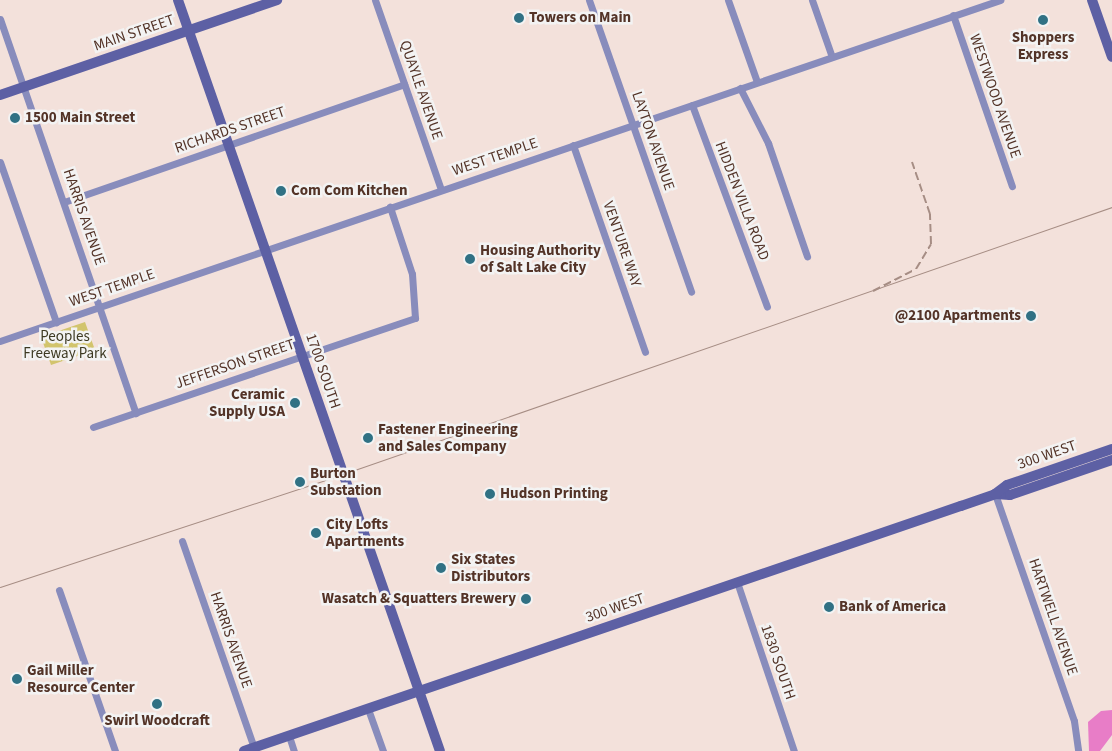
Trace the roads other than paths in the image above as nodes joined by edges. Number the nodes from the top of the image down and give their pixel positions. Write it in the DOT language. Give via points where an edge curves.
graph roads {
  1 [pos="178,0"];
  2 [pos="277,0"];
  3 [pos="375,0"];
  4 [pos="589,0"];
  5 [pos="728,0"];
  6 [pos="812,0"];
  7 [pos="1000,0"];
  8 [pos="1092,0"];
  9 [pos="953,16"];
  10 [pos="0,19"];
  11 [pos="189,30"];
  12 [pos="832,57"];
  13 [pos="1112,57"];
  14 [pos="757,82"];
  15 [pos="404,84"];
  16 [pos="24,87"];
  17 [pos="740,88"];
  18 [pos="0,95"];
  19 [pos="692,104"];
  20 [pos="632,124"];
  21 [pos="229,145"];
  22 [pos="574,145"];
  23 [pos="0,162"];
  24 [pos="1012,186"];
  25 [pos="441,190"];
  26 [pos="64,202"];
  27 [pos="390,207"];
  28 [pos="265,250"];
  29 [pos="807,256"];
  30 [pos="691,292"];
  31 [pos="100,307"];
  32 [pos="767,307"];
  33 [pos="56,322"];
  34 [pos="0,341"];
  35 [pos="645,352"];
  36 [pos="302,356"];
  37 [pos="136,413"];
  38 [pos="93,427"];
  39 [pos="1112,449"];
  40 [pos="1112,460"];
  41 [pos="995,494"];
  42 [pos="182,541"];
  43 [pos="737,582"];
  44 [pos="59,590"];
  45 [pos="418,691"];
  46 [pos="368,709"];
  47 [pos="289,736"];
  48 [pos="249,749"];
  49 [pos="115,751"];
  50 [pos="294,751"];
  51 [pos="383,751"];
  52 [pos="440,751"];
  53 [pos="794,751"];
  54 [pos="1078,751"];
  1 -- 11 [label="main road, 1700 SOUTH"];
  2 -- 11 [label="main road, MAIN STREET"];
  3 -- 15 [label="street, QUAYLE AVENUE"];
  4 -- 20 [label="street, LAYTON AVENUE"];
  5 -- 14 [label="street"];
  6 -- 12 [label="street"];
  7 -- 9 [label="street, WEST TEMPLE"];
  8 -- 13 [label="main road"];
  9 -- 12 [label="street, WEST TEMPLE"];
  9 -- 24 [label="street, WESTWOOD AVENUE"];
  10 -- 16 [label="street, HARRIS AVENUE"];
  11 -- 16 [label="main road, MAIN STREET"];
  11 -- 21 [label="main road, 1700 SOUTH"];
  12 -- 14 [label="street, WEST TEMPLE"];
  14 -- 17 [label="street, WEST TEMPLE"];
  15 -- 21 [label="street, RICHARDS STREET"];
  15 -- 25 [label="street, QUAYLE AVENUE"];
  16 -- 18 [label="main road, MAIN STREET"];
  16 -- 26 [label="street, HARRIS AVENUE"];
  17 -- 19 [label="street, WEST TEMPLE"];
  17 -- 29 [label="street" via="768,143"];
  19 -- 20 [label="street, WEST TEMPLE"];
  19 -- 32 [label="street, HIDDEN VILLA ROAD"];
  20 -- 22 [label="street, WEST TEMPLE"];
  20 -- 30 [label="street, LAYTON AVENUE"];
  21 -- 26 [label="street, RICHARDS STREET"];
  21 -- 28 [label="main road, 1700 SOUTH"];
  22 -- 25 [label="street, WEST TEMPLE"];
  22 -- 35 [label="street, VENTURE WAY"];
  23 -- 33 [label="street"];
  25 -- 27 [label="street, WEST TEMPLE"];
  26 -- 31 [label="street, HARRIS AVENUE"];
  27 -- 28 [label="street, WEST TEMPLE"];
  27 -- 36 [label="street, JEFFERSON STREET" via="412,274 415,318"];
  28 -- 31 [label="street, WEST TEMPLE"];
  28 -- 36 [label="main road, 1700 SOUTH"];
  31 -- 33 [label="street, WEST TEMPLE"];
  31 -- 37 [label="street, HARRIS AVENUE"];
  33 -- 34 [label="street, WEST TEMPLE"];
  36 -- 37 [label="street, JEFFERSON STREET"];
  36 -- 45 [label="main road, 1700 SOUTH"];
  37 -- 38 [label="street, JEFFERSON STREET"];
  39 -- 41 [label="main road, 300 WEST" via="1007,485"];
  40 -- 41 [label="main road, 300 WEST" via="1010,494"];
  41 -- 43 [label="main road, 300 WEST"];
  41 -- 54 [label="street, HARTWELL AVENUE" via="1074,721"];
  42 -- 48 [label="street, HARRIS AVENUE"];
  43 -- 45 [label="main road, 300 WEST"];
  43 -- 53 [label="street, 1830 SOUTH"];
  44 -- 49 [label="street"];
  45 -- 46 [label="main road, 300 WEST"];
  45 -- 52 [label="main road, 1700 SOUTH"];
  46 -- 47 [label="main road, 300 WEST"];
  46 -- 51 [label="street"];
  47 -- 48 [label="main road, 300 WEST"];
  47 -- 50 [label="street"];
}
